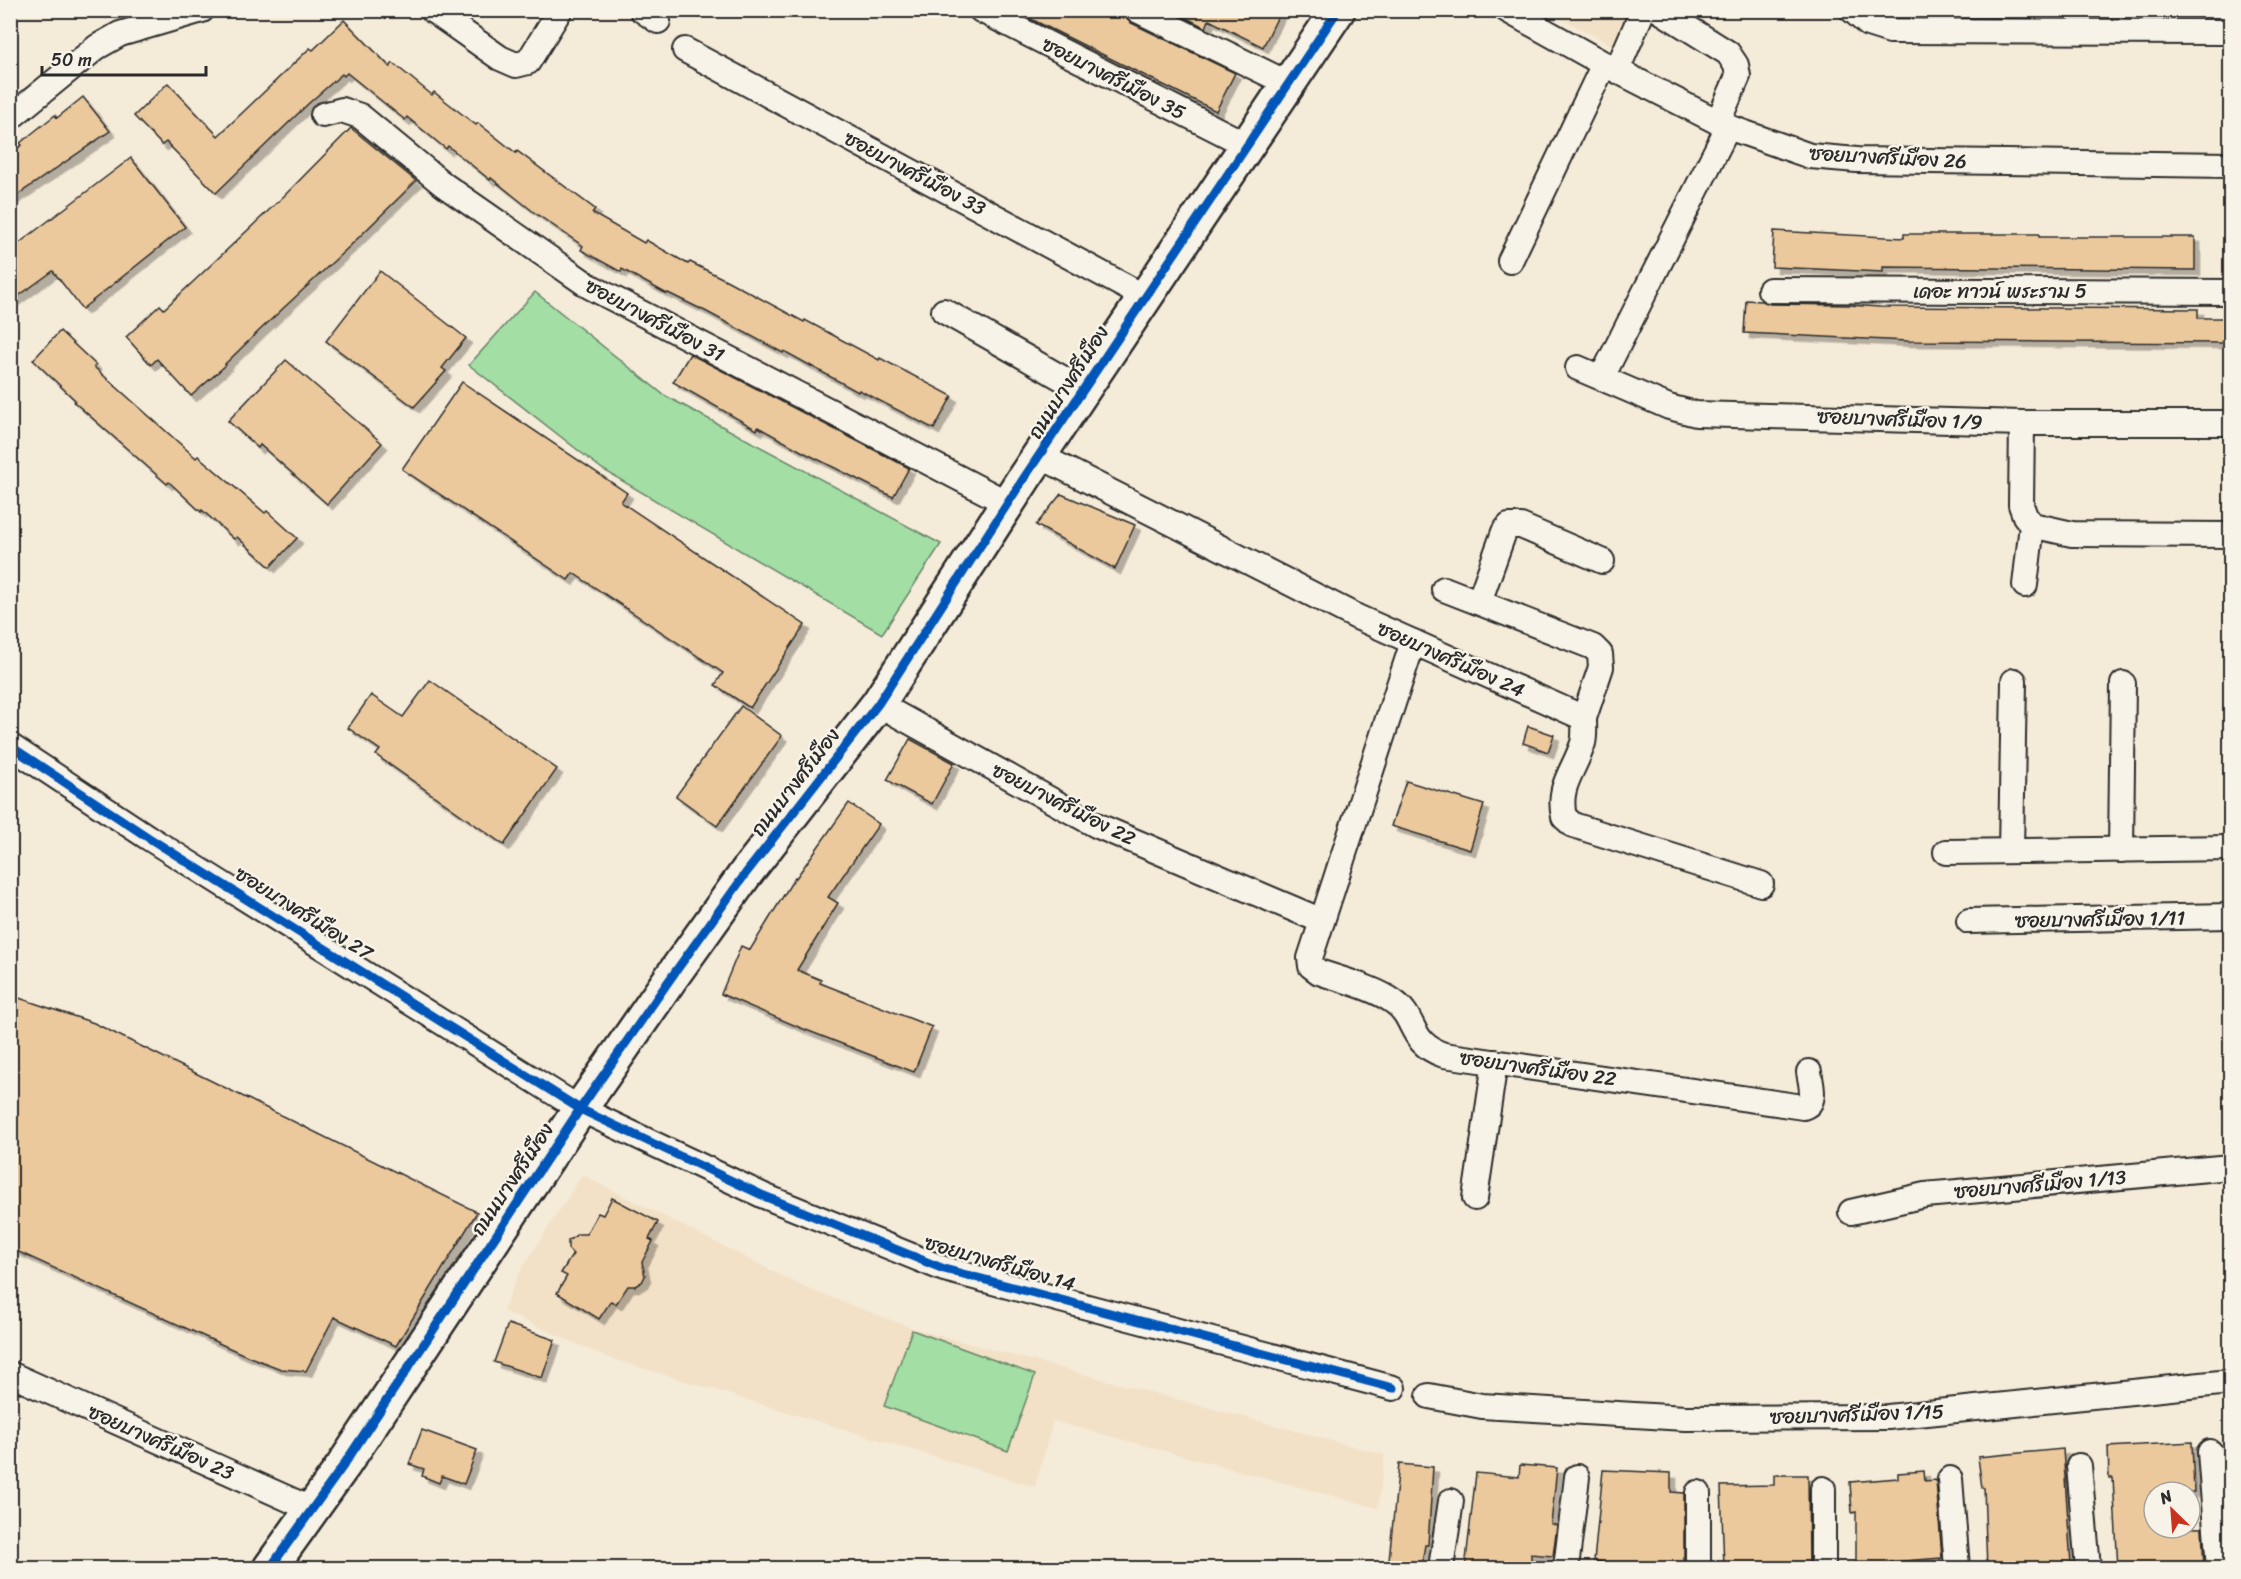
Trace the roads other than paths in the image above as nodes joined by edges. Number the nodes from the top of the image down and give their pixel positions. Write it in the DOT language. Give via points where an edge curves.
graph roads {
  1 [pos="202,10"];
  2 [pos="432,10"];
  3 [pos="560,10"];
  4 [pos="981,10"];
  5 [pos="1137,10"];
  6 [pos="1338,10"];
  7 [pos="1507,10"];
  8 [pos="1643,10"];
  9 [pos="1659,10"];
  10 [pos="1852,10"];
  11 [pos="2230,32"];
  12 [pos="685,50"];
  13 [pos="1610,67"];
  14 [pos="1289,84"];
  15 [pos="323,115"];
  16 [pos="10,118"];
  17 [pos="1723,125"];
  18 [pos="1247,145"];
  19 [pos="2230,165"];
  20 [pos="1510,261"];
  21 [pos="1770,290"];
  22 [pos="2230,292"];
  23 [pos="1145,297"];
  24 [pos="944,311"];
  25 [pos="1578,368"];
  26 [pos="1602,377"];
  27 [pos="1083,390"];
  28 [pos="2022,423"];
  29 [pos="2230,423"];
  30 [pos="1040,456"];
  31 [pos="1009,504"];
  32 [pos="2032,525"];
  33 [pos="2230,535"];
  34 [pos="1602,561"];
  35 [pos="2025,585"];
  36 [pos="1444,589"];
  37 [pos="1479,602"];
  38 [pos="1413,642"];
  39 [pos="2014,681"];
  40 [pos="2123,684"];
  41 [pos="878,704"];
  42 [pos="1584,718"];
  43 [pos="10,746"];
  44 [pos="2230,848"];
  45 [pos="2121,850"];
  46 [pos="2010,851"];
  47 [pos="1946,852"];
  48 [pos="1761,884"];
  49 [pos="2230,916"];
  50 [pos="1322,921"];
  51 [pos="1969,921"];
  52 [pos="1495,1062"];
  53 [pos="1809,1072"];
  54 [pos="580,1109"];
  55 [pos="2230,1167"];
  56 [pos="1475,1198"];
  57 [pos="1851,1212"];
  58 [pos="10,1374"];
  59 [pos="2230,1382"];
  60 [pos="1393,1388"];
  61 [pos="1429,1396"];
  62 [pos="2210,1452"];
  63 [pos="2079,1466"];
  64 [pos="1577,1478"];
  65 [pos="1950,1479"];
  66 [pos="1823,1489"];
  67 [pos="1698,1493"];
  68 [pos="1451,1502"];
  69 [pos="311,1509"];
  70 [pos="270,1569"];
  71 [pos="1441,1569"];
  72 [pos="1566,1569"];
  73 [pos="1698,1569"];
  74 [pos="1823,1569"];
  75 [pos="1957,1569"];
  76 [pos="2088,1569"];
  77 [pos="2219,1569"];
  1 -- 16 [label="street" via="120,34 97,47"];
  2 -- 3 [label="street" via="516,65 528,62"];
  4 -- 18 [label="street, ซอยบางศรีเมือง 35"];
  5 -- 14 [label="street"];
  6 -- 14 [label="street, ถนนบางศรีเมือง"];
  7 -- 13 [label="street, ซอยบางศรีเมือง 26"];
  8 -- 13 [label="street"];
  9 -- 17 [label="street" via="1728,53 1736,65 1738,76"];
  10 -- 11 [label="street" via="1868,24 1890,30"];
  12 -- 23 [label="street, ซอยบางศรีเมือง 33"];
  13 -- 17 [label="street, ซอยบางศรีเมือง 26"];
  13 -- 20 [label="street"];
  14 -- 18 [label="street, ถนนบางศรีเมือง"];
  15 -- 31 [label="street, ซอยบางศรีเมือง 31" via="342,110 360,116 444,185 589,286"];
  17 -- 19 [label="street, ซอยบางศรีเมือง 26" via="1810,156"];
  17 -- 26 [label="street"];
  18 -- 23 [label="street, ถนนบางศรีเมือง"];
  21 -- 22 [label="street, เดอะ ทาวน์ พระราม 5"];
  23 -- 27 [label="street, ถนนบางศรีเมือง"];
  24 -- 27 [label="street"];
  25 -- 26 [label="street, ซอยบางศรีเมือง 1/9"];
  26 -- 28 [label="street, ซอยบางศรีเมือง 1/9" via="1669,407 1696,414"];
  27 -- 30 [label="street, ถนนบางศรีเมือง"];
  28 -- 29 [label="street, ซอยบางศรีเมือง 1/9"];
  28 -- 32 [label="street" via="2021,505"];
  30 -- 31 [label="street, ถนนบางศรีเมือง"];
  30 -- 38 [label="street, ซอยบางศรีเมือง 24"];
  31 -- 41 [label="street, ถนนบางศรีเมือง"];
  32 -- 33 [label="street" via="2072,534"];
  32 -- 35 [label="street"];
  34 -- 37 [label="street" via="1521,526 1509,526"];
  36 -- 37 [label="street"];
  37 -- 42 [label="street" via="1593,646 1601,667"];
  38 -- 42 [label="street, ซอยบางศรีเมือง 24"];
  38 -- 50 [label="street, ซอยบางศรีเมือง 22"];
  39 -- 46 [label="street"];
  40 -- 45 [label="street"];
  41 -- 50 [label="street, ซอยบางศรีเมือง 22" via="1096,825"];
  41 -- 54 [label="street, ถนนบางศรีเมือง" via="746,873"];
  42 -- 48 [label="street" via="1584,741 1563,790 1564,817 1573,825"];
  43 -- 54 [label="street, ซอยบางศรีเมือง 27"];
  44 -- 45 [label="street"];
  45 -- 46 [label="street"];
  46 -- 47 [label="street"];
  49 -- 51 [label="street, ซอยบางศรีเมือง 1/11"];
  50 -- 52 [label="street, ซอยบางศรีเมือง 22" via="1311,966 1396,1003 1431,1050"];
  52 -- 53 [label="street, ซอยบางศรีเมือง 22" via="1803,1107 1812,1100"];
  52 -- 56 [label="street"];
  54 -- 60 [label="street, ซอยบางศรีเมือง 14" via="764,1196 944,1269"];
  54 -- 69 [label="street, ถนนบางศรีเมือง"];
  55 -- 57 [label="street, ซอยบางศรีเมือง 1/13" via="1925,1195"];
  58 -- 69 [label="street, ซอยบางศรีเมือง 23"];
  59 -- 61 [label="street, ซอยบางศรีเมือง 1/15" via="1888,1417 1685,1418 1482,1406"];
  62 -- 77 [label="street"];
  63 -- 76 [label="street"];
  64 -- 72 [label="street"];
  65 -- 75 [label="street"];
  66 -- 74 [label="street"];
  67 -- 73 [label="street"];
  68 -- 71 [label="street"];
  69 -- 70 [label="street, ถนนบางศรีเมือง"];
}
